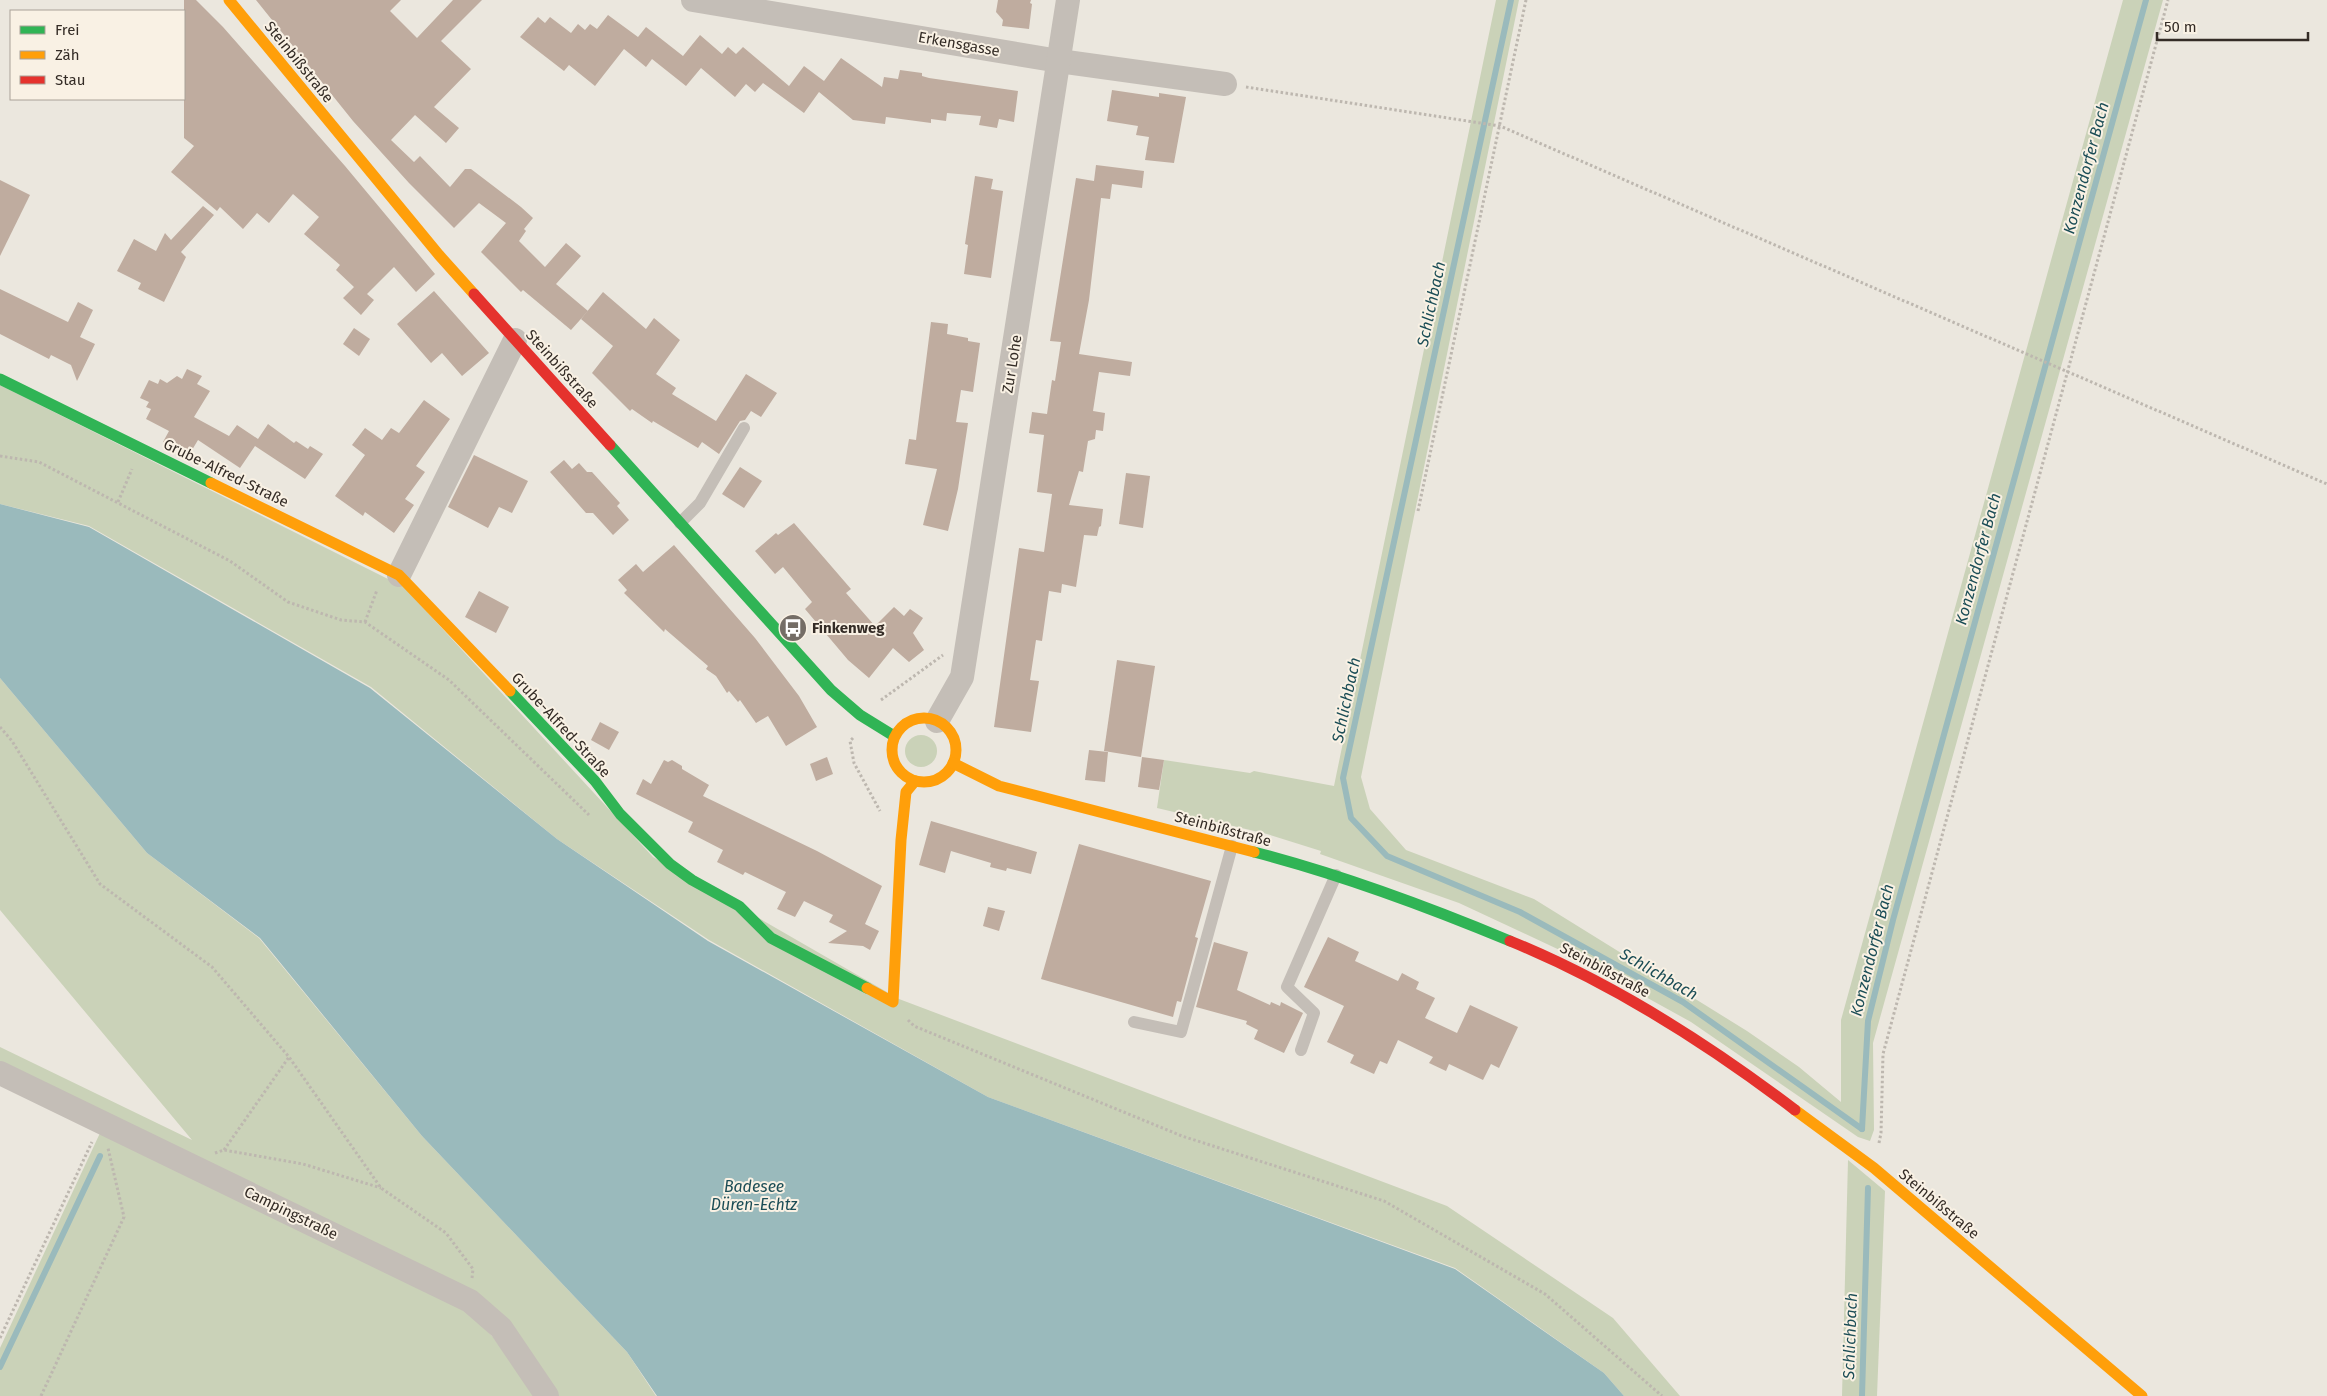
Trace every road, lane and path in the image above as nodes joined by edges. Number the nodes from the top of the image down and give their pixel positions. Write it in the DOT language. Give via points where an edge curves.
graph roads {
  1 [pos="229,0"];
  2 [pos="693,0"];
  3 [pos="1068,0"];
  4 [pos="1526,0"];
  5 [pos="2168,0"];
  6 [pos="770,6"];
  7 [pos="1060,61"];
  8 [pos="1226,84"];
  9 [pos="1500,126"];
  10 [pos="515,340"];
  11 [pos="2067,372"];
  12 [pos="0,379"];
  13 [pos="744,428"];
  14 [pos="141,448"];
  15 [pos="0,456"];
  16 [pos="2327,484"];
  17 [pos="118,503"];
  18 [pos="1418,511"];
  19 [pos="680,523"];
  20 [pos="392,572"];
  21 [pos="365,622"];
  22 [pos="968,637"];
  23 [pos="865,718"];
  24 [pos="937,721"];
  25 [pos="0,727"];
  26 [pos="894,736"];
  27 [pos="953,763"];
  28 [pos="915,781"];
  29 [pos="595,819"];
  30 [pos="903,823"];
  31 [pos="1232,846"];
  32 [pos="1336,875"];
  33 [pos="893,1002"];
  34 [pos="1134,1022"];
  35 [pos="1300,1050"];
  36 [pos="289,1057"];
  37 [pos="0,1072"];
  38 [pos="101,1121"];
  39 [pos="224,1150"];
  40 [pos="208,1155"];
  41 [pos="1874,1168"];
  42 [pos="381,1188"];
  43 [pos="470,1301"];
  44 [pos="0,1338"];
  45 [pos="41,1396"];
  46 [pos="547,1396"];
  47 [pos="1662,1396"];
  48 [pos="2142,1396"];
  1 -- 10 [label="street, Steinbißstraße" via="439,255"];
  2 -- 6 [label="street, Erkensgasse"];
  3 -- 7 [label="street, Zur Lohe"];
  4 -- 9 [label="path"];
  5 -- 11 [label="path"];
  6 -- 7 [label="street, Erkensgasse"];
  7 -- 8 [label="street, Erkensgasse"];
  7 -- 22 [label="street, Zur Lohe"];
  8 -- 9 [label="path"];
  9 -- 11 [label="path"];
  9 -- 18 [label="path"];
  10 -- 19 [label="street, Steinbißstraße"];
  10 -- 20 [label="street"];
  11 -- 16 [label="path"];
  11 -- 41 [label="path" via="1882,1054 1881,1133"];
  12 -- 14 [label="street, Grube-Alfred-Straße"];
  13 -- 19 [label="lane" via="700,503"];
  14 -- 17 [label="path"];
  14 -- 20 [label="street, Grube-Alfred-Straße"];
  15 -- 17 [label="path" via="39,462"];
  17 -- 21 [label="path" via="230,561 288,602 341,620"];
  19 -- 23 [label="street, Steinbißstraße" via="831,690"];
  20 -- 21 [label="path"];
  20 -- 33 [label="street, Grube-Alfred-Straße" via="670,864 739,906 771,938"];
  21 -- 29 [label="path" via="449,680"];
  22 -- 23 [label="path"];
  22 -- 24 [label="street, Zur Lohe" via="962,676"];
  23 -- 26 [label="street, Steinbißstraße"];
  23 -- 30 [label="path" via="850,741 854,763 884,819"];
  24 -- 26 [label="street" via="925,718 912,720"];
  24 -- 27 [label="street" via="954,739"];
  25 -- 36 [label="path" via="12,741 100,884 212,967"];
  26 -- 28 [label="street" via="891,750 894,764 902,775"];
  27 -- 28 [label="street" via="937,780"];
  27 -- 31 [label="street, Steinbißstraße" via="999,786"];
  28 -- 30 [label="street" via="906,792"];
  30 -- 33 [label="street"];
  31 -- 32 [label="street, Steinbißstraße"];
  31 -- 34 [label="lane" via="1181,1032"];
  32 -- 35 [label="lane" via="1287,987 1314,1013"];
  32 -- 41 [label="street, Steinbißstraße" via="1450,916 1562,962 1686,1032"];
  33 -- 47 [label="path" via="914,1026 1182,1136 1384,1201 1545,1294"];
  36 -- 39 [label="path"];
  36 -- 42 [label="path"];
  37 -- 38 [label="street, Campingstraße"];
  38 -- 43 [label="street, Campingstraße"];
  38 -- 44 [label="path"];
  38 -- 45 [label="path" via="124,1217"];
  39 -- 40 [label="path"];
  39 -- 42 [label="path" via="303,1164"];
  41 -- 48 [label="street, Steinbißstraße"];
  42 -- 43 [label="path" via="446,1234 473,1269"];
  43 -- 46 [label="street, Campingstraße" via="501,1328"];
}
